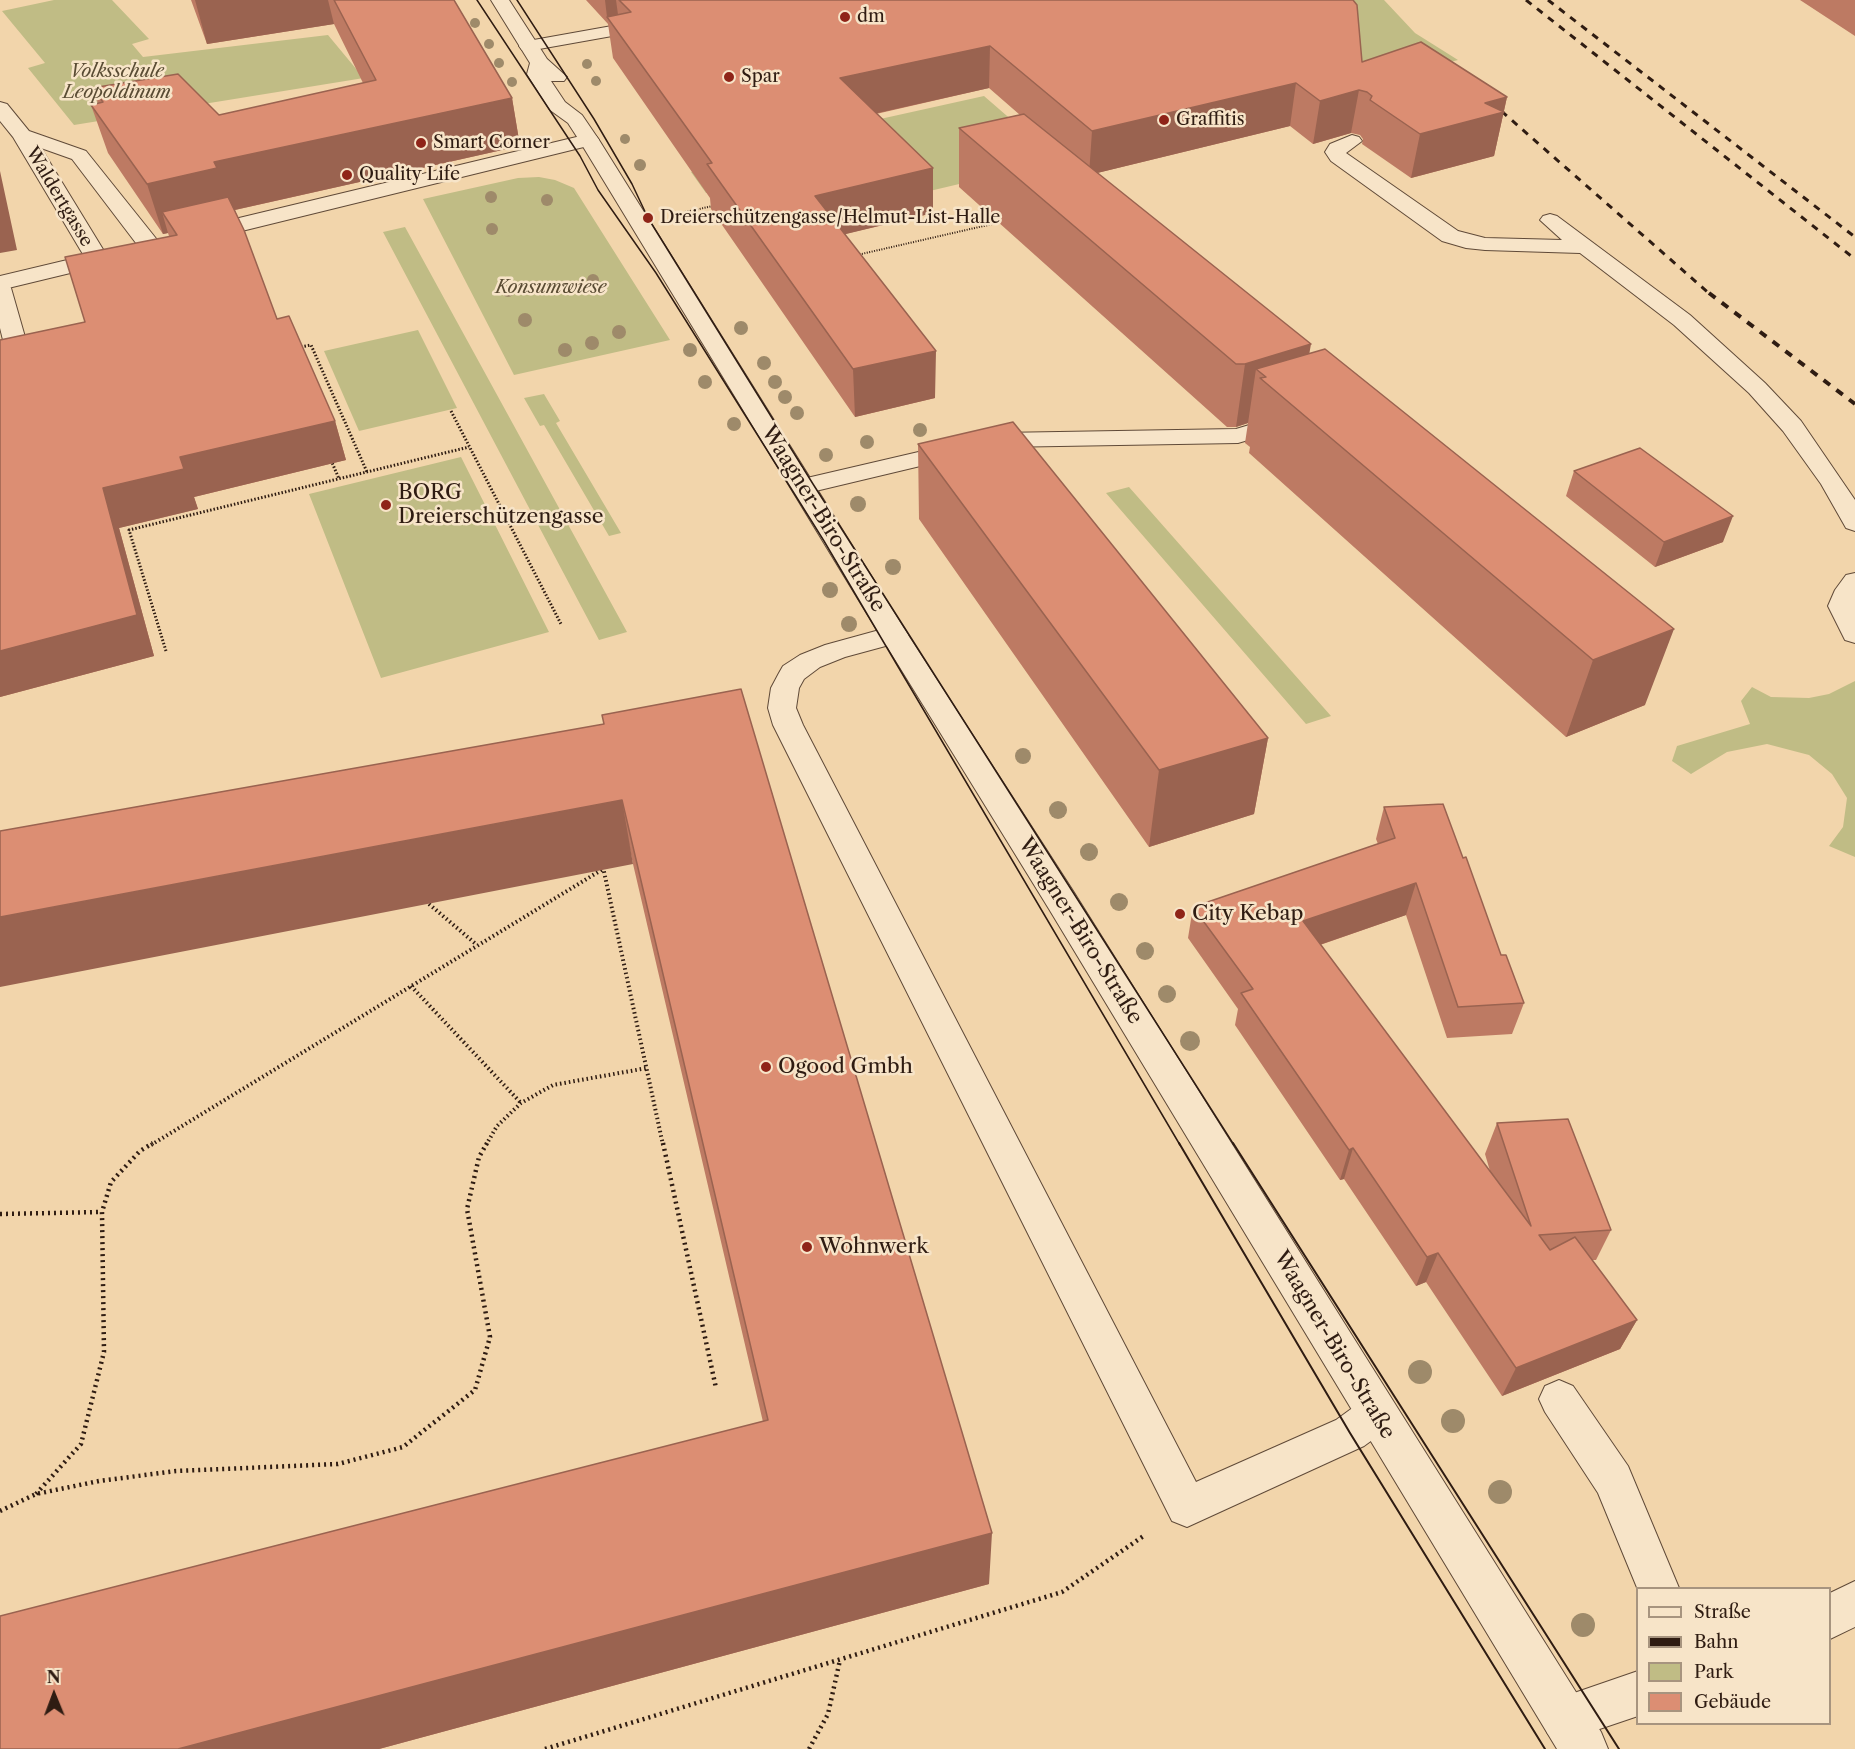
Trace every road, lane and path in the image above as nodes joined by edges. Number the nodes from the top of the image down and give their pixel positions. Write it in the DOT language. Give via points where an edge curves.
graph roads {
  1 [pos="500,0"];
  2 [pos="664,22"];
  3 [pos="528,45"];
  4 [pos="0,108"];
  5 [pos="22,135"];
  6 [pos="588,140"];
  7 [pos="1352,141"];
  8 [pos="718,206"];
  9 [pos="685,212"];
  10 [pos="1550,220"];
  11 [pos="1005,221"];
  12 [pos="150,246"];
  13 [pos="1585,247"];
  14 [pos="853,256"];
  15 [pos="97,259"];
  16 [pos="0,283"];
  17 [pos="0,288"];
  18 [pos="0,348"];
  19 [pos="300,348"];
  20 [pos="451,411"];
  21 [pos="1303,416"];
  22 [pos="469,447"];
  23 [pos="327,453"];
  24 [pos="367,472"];
  25 [pos="339,479"];
  26 [pos="803,486"];
  27 [pos="1855,523"];
  28 [pos="1855,581"];
  29 [pos="561,624"];
  30 [pos="1855,634"];
  31 [pos="894,635"];
  32 [pos="166,651"];
  33 [pos="601,858"];
  34 [pos="603,869"];
  35 [pos="429,904"];
  36 [pos="477,945"];
  37 [pos="411,986"];
  38 [pos="647,1068"];
  39 [pos="521,1103"];
  40 [pos="102,1212"];
  41 [pos="0,1214"];
  42 [pos="716,1388"];
  43 [pos="1559,1399"];
  44 [pos="1376,1414"];
  45 [pos="36,1494"];
  46 [pos="1187,1507"];
  47 [pos="0,1511"];
  48 [pos="1658,1587"];
  49 [pos="1855,1603"];
  50 [pos="1831,1616"];
  51 [pos="840,1659"];
  52 [pos="1636,1694"];
  53 [pos="1574,1733"];
  54 [pos="545,1749"];
  55 [pos="809,1749"];
  1 -- 3 [label="street, Waagner-Biro-Straße"];
  2 -- 3 [label="lane"];
  3 -- 6 [label="street, Waagner-Biro-Straße" via="540,63 537,74 557,106 572,116"];
  4 -- 5 [label="street, Waldertgasse"];
  5 -- 12 [label="street, Waldertgasse" via="79,155"];
  5 -- 15 [label="street, Waldertgasse"];
  6 -- 12 [label="street"];
  6 -- 26 [label="street, Waagner-Biro-Straße"];
  7 -- 13 [label="lane" via="1336,148 1338,158 1450,236 1485,244"];
  8 -- 9 [label="path"];
  10 -- 13 [label="lane"];
  11 -- 14 [label="path"];
  12 -- 15 [label="street"];
  13 -- 27 [label="lane" via="1682,320 1757,388 1792,426"];
  15 -- 16 [label="street"];
  17 -- 18 [label="lane" via="16,344"];
  19 -- 24 [label="path" via="311,345"];
  20 -- 22 [label="path"];
  21 -- 26 [label="lane" via="1238,436 1000,440"];
  22 -- 24 [label="path"];
  22 -- 29 [label="path"];
  23 -- 25 [label="path"];
  24 -- 25 [label="path"];
  25 -- 32 [label="path" via="129,530"];
  26 -- 31 [label="street, Waagner-Biro-Straße"];
  28 -- 30 [label="lane" via="1842,606"];
  31 -- 44 [label="street, Waagner-Biro-Straße"];
  31 -- 46 [label="lane" via="810,661 793,673 785,687 782,708 795,741"];
  33 -- 34 [label="path"];
  34 -- 36 [label="path"];
  34 -- 38 [label="path"];
  35 -- 36 [label="path"];
  36 -- 37 [label="path"];
  37 -- 39 [label="path"];
  37 -- 40 [label="path" via="140,1152 111,1182"];
  38 -- 39 [label="path" via="553,1085"];
  38 -- 42 [label="path"];
  39 -- 45 [label="path" via="497,1126 479,1157 467,1209 490,1337 475,1390 403,1447 338,1464 176,1471"];
  40 -- 41 [label="path"];
  40 -- 45 [label="path" via="104,1352 81,1444"];
  43 -- 48 [label="lane" via="1613,1480"];
  44 -- 46 [label="lane" via="1323,1446"];
  44 -- 53 [label="street, Waagner-Biro-Straße"];
  45 -- 47 [label="path"];
  46 -- 51 [label="path" via="1062,1592"];
  49 -- 50 [label="lane"];
  51 -- 54 [label="path"];
  51 -- 55 [label="path" via="828,1714"];
  52 -- 53 [label="lane"];
}
